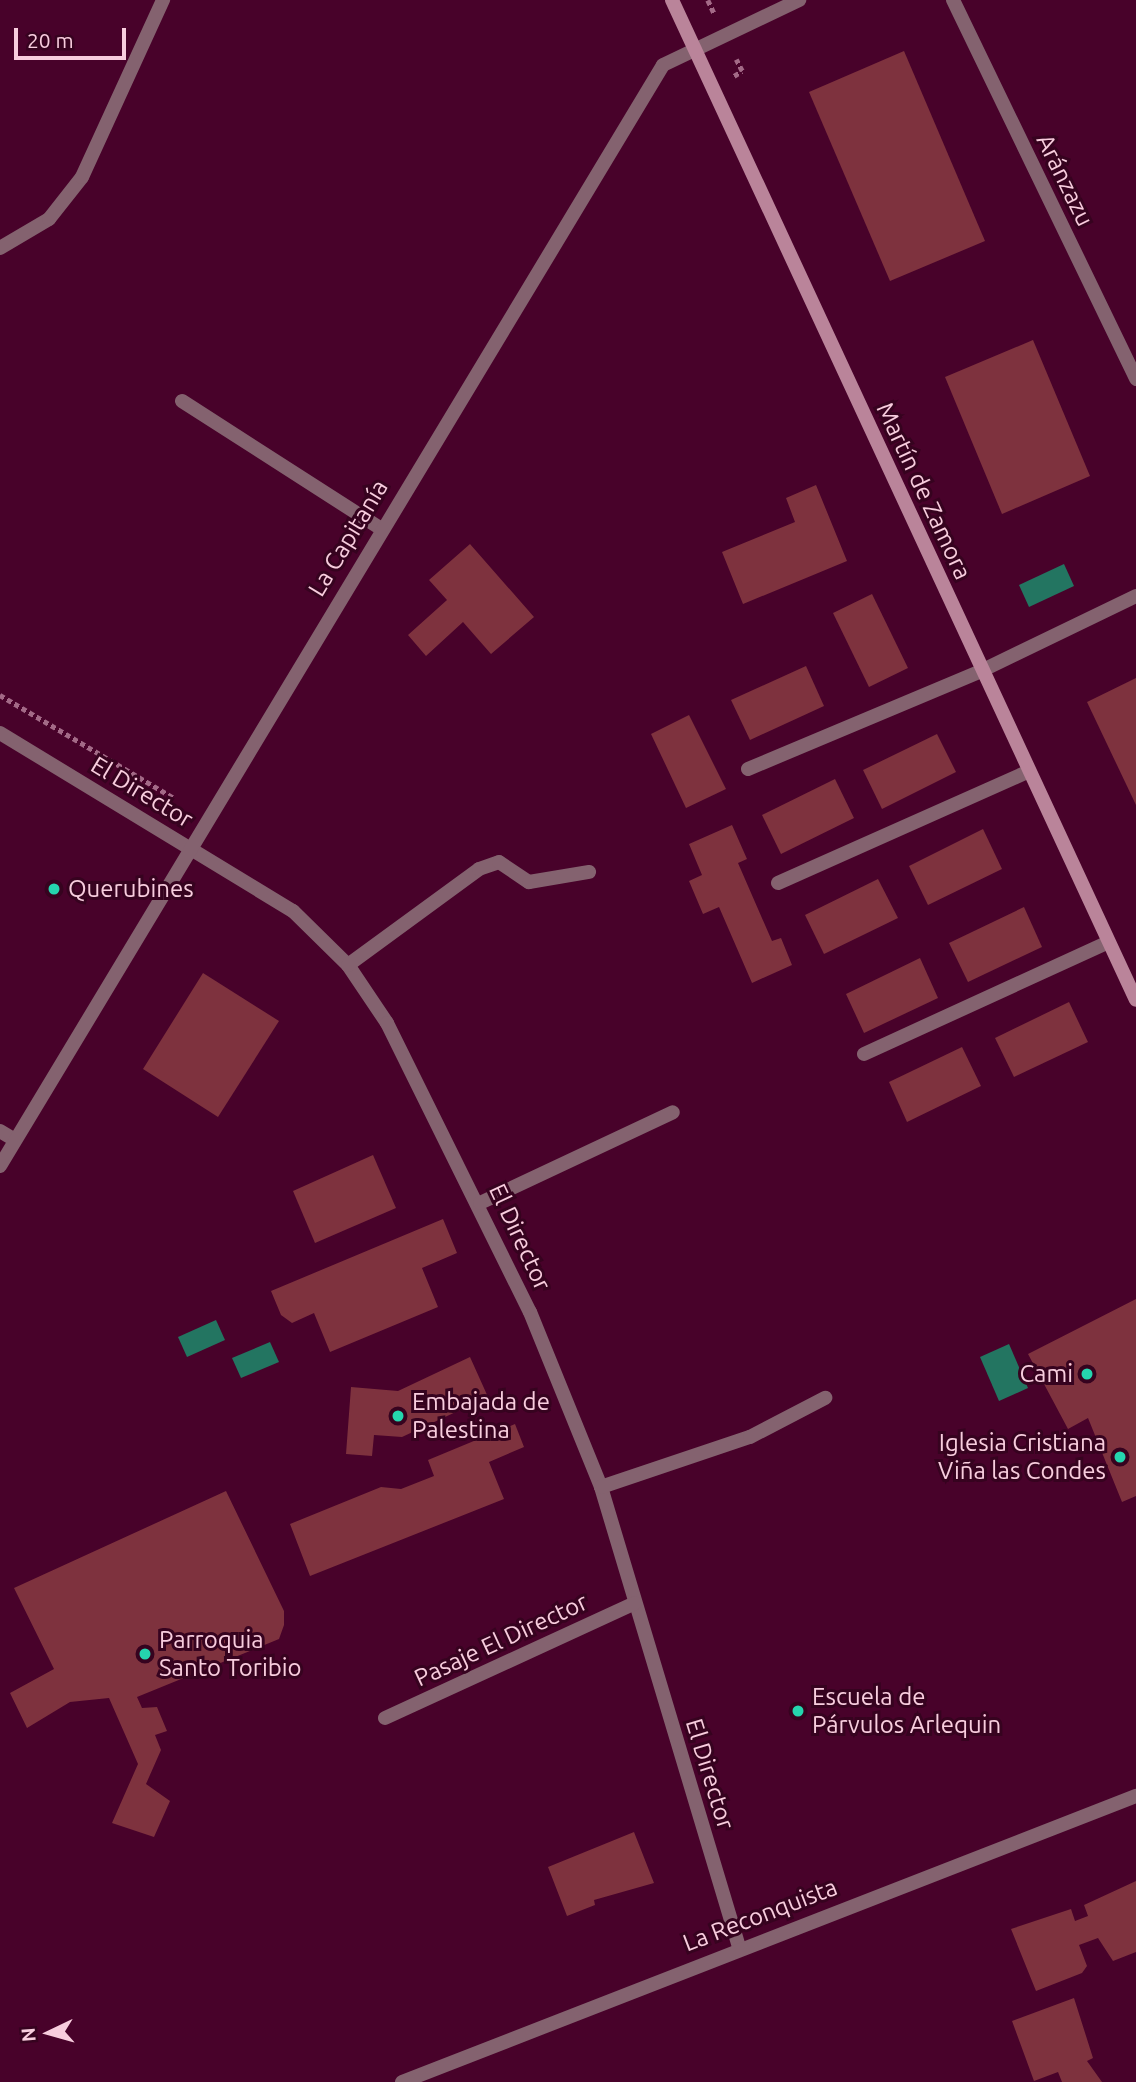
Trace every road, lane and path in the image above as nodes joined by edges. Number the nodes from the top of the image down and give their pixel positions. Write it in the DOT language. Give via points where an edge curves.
graph roads {
  1 [pos="163,0"];
  2 [pos="671,0"];
  3 [pos="799,0"];
  4 [pos="953,0"];
  5 [pos="694,48"];
  6 [pos="0,248"];
  7 [pos="1136,379"];
  8 [pos="182,401"];
  9 [pos="380,528"];
  10 [pos="1136,596"];
  11 [pos="983,670"];
  12 [pos="0,695"];
  13 [pos="0,733"];
  14 [pos="748,769"];
  15 [pos="1027,772"];
  16 [pos="174,798"];
  17 [pos="188,846"];
  18 [pos="589,872"];
  19 [pos="778,883"];
  20 [pos="1107,943"];
  21 [pos="348,965"];
  22 [pos="1136,1000"];
  23 [pos="864,1054"];
  24 [pos="673,1112"];
  25 [pos="0,1131"];
  26 [pos="16,1140"];
  27 [pos="0,1166"];
  28 [pos="480,1203"];
  29 [pos="825,1398"];
  30 [pos="601,1487"];
  31 [pos="635,1603"];
  32 [pos="385,1718"];
  33 [pos="1136,1796"];
  34 [pos="739,1946"];
  35 [pos="402,2082"];
  1 -- 6 [label="street" via="82,177 49,219"];
  2 -- 5 [label="street, Martín de Zamora"];
  3 -- 5 [label="street, La Capitanía"];
  4 -- 7 [label="street, Aránzazu"];
  5 -- 9 [label="street, La Capitanía" via="663,65 624,124"];
  5 -- 11 [label="street, Martín de Zamora"];
  8 -- 9 [label="street"];
  9 -- 17 [label="street, La Capitanía"];
  10 -- 11 [label="street"];
  11 -- 14 [label="street"];
  11 -- 15 [label="street, Martín de Zamora"];
  12 -- 16 [label="path"];
  13 -- 17 [label="street, El Director"];
  15 -- 19 [label="street"];
  15 -- 20 [label="street, Martín de Zamora"];
  17 -- 21 [label="street, El Director" via="292,911"];
  17 -- 26 [label="street, La Capitanía"];
  18 -- 21 [label="street" via="529,882 499,862 479,869"];
  20 -- 22 [label="street, Martín de Zamora"];
  20 -- 23 [label="street"];
  21 -- 28 [label="street, El Director" via="387,1023"];
  24 -- 28 [label="street"];
  25 -- 26 [label="street"];
  26 -- 27 [label="street, La Capitanía"];
  28 -- 30 [label="street, El Director"];
  29 -- 30 [label="street" via="750,1437"];
  30 -- 31 [label="street, El Director"];
  31 -- 32 [label="street, Pasaje El Director"];
  31 -- 34 [label="street, El Director"];
  33 -- 34 [label="street, La Reconquista"];
  34 -- 35 [label="street, La Reconquista"];
}
